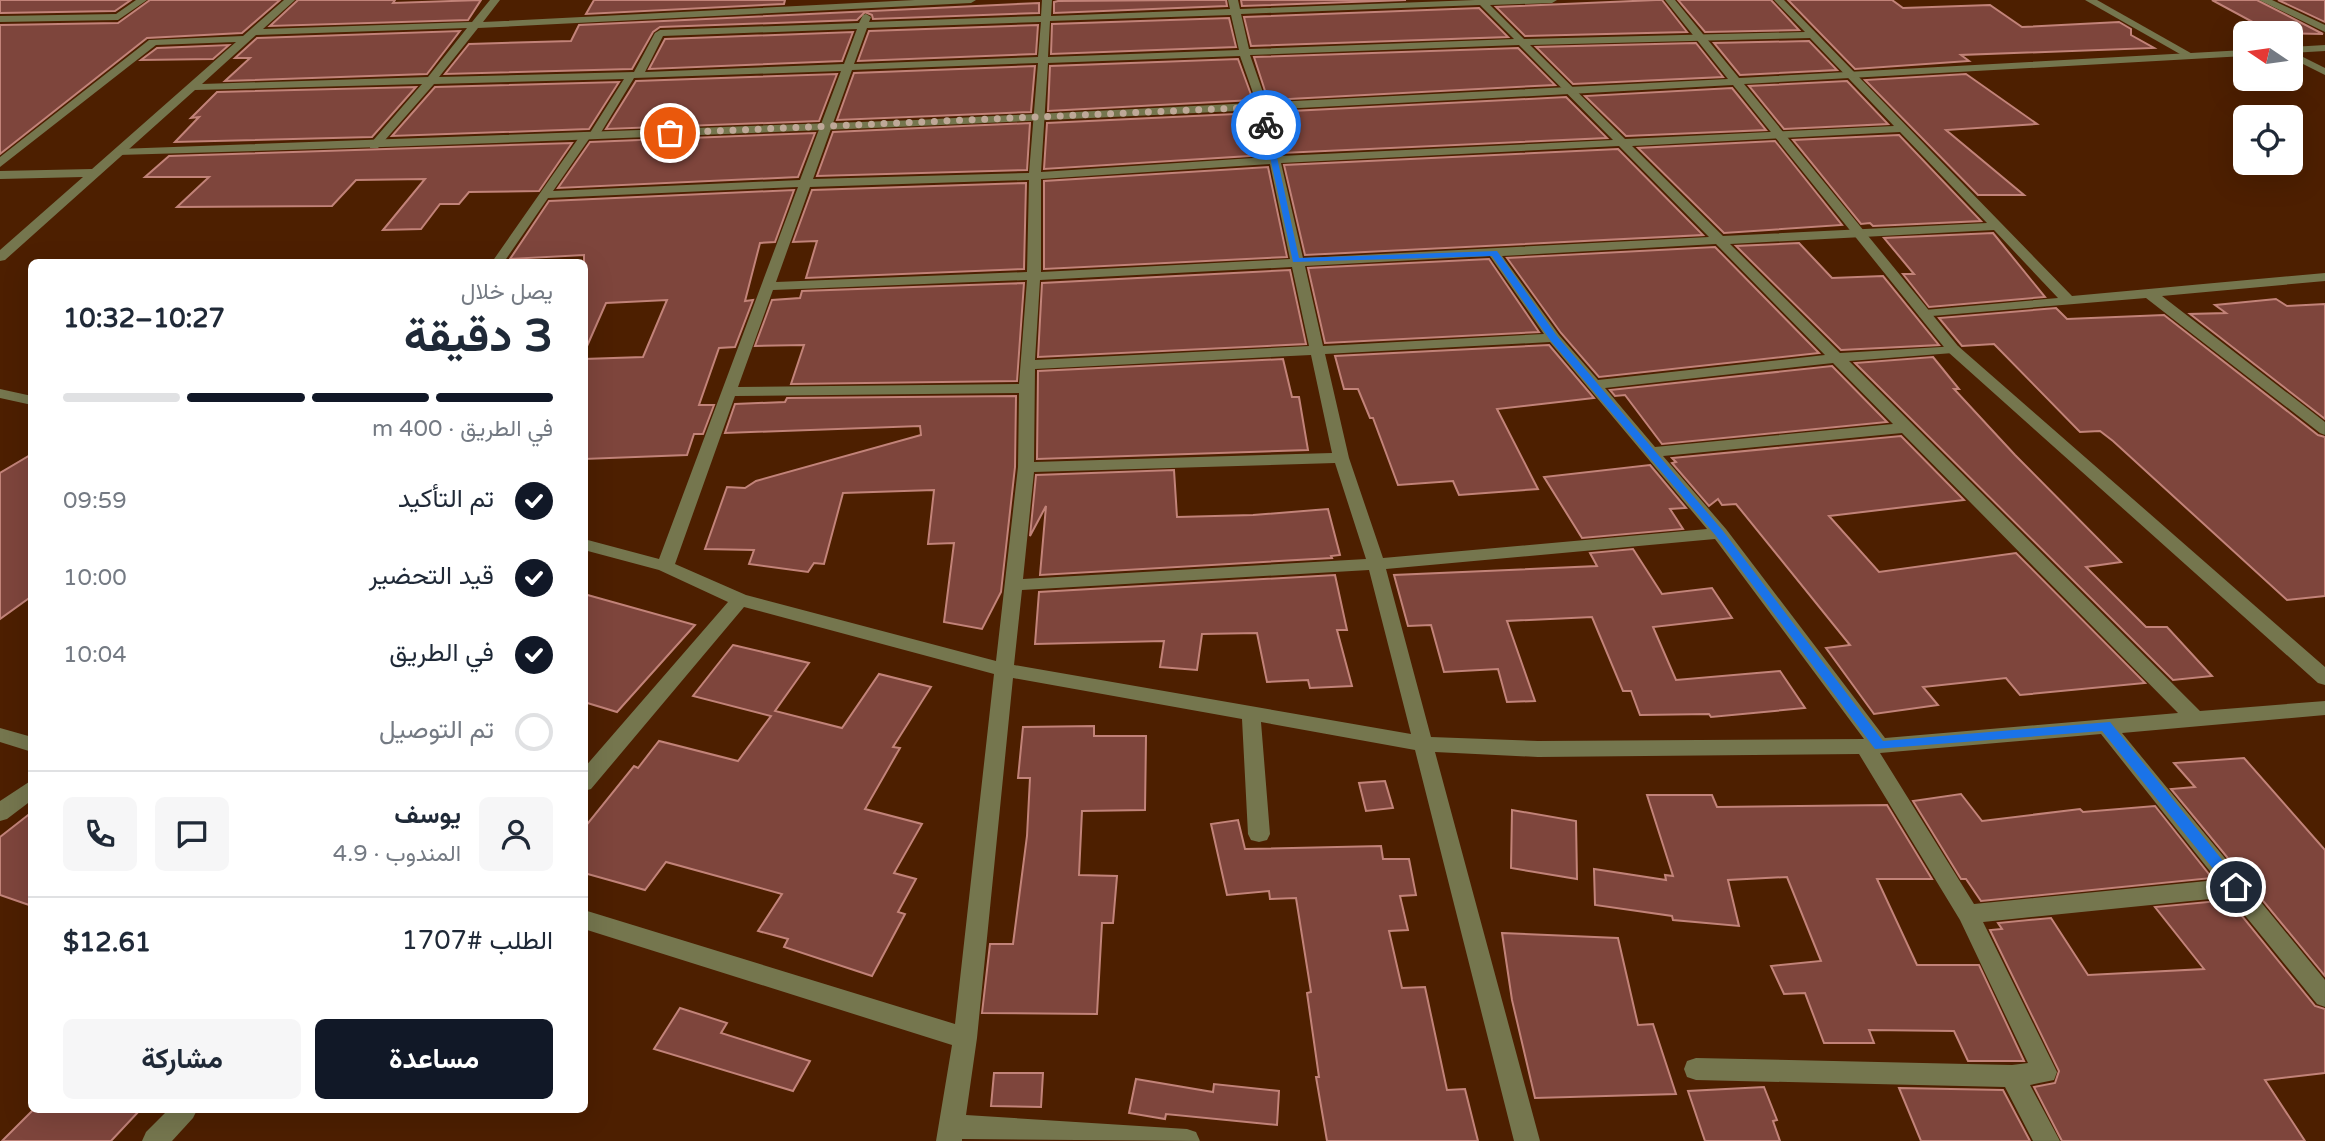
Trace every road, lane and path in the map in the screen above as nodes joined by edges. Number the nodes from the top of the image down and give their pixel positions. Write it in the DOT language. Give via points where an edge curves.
graph roads {
  1 [pos="142,0"];
  2 [pos="290,0"];
  3 [pos="495,0"];
  4 [pos="740,0"];
  5 [pos="971,0"];
  6 [pos="1047,0"];
  7 [pos="1552,0"];
  8 [pos="1670,0"];
  9 [pos="1779,0"];
  10 [pos="2090,0"];
  11 [pos="2264,0"];
  12 [pos="872,2"];
  13 [pos="1482,2"];
  14 [pos="1234,6"];
  15 [pos="734,11"];
  16 [pos="1044,18"];
  17 [pos="1,20"];
  18 [pos="477,25"];
  19 [pos="862,27"];
  20 [pos="2325,29"];
  21 [pos="250,35"];
  22 [pos="1813,35"];
  23 [pos="1700,36"];
  24 [pos="1522,42"];
  25 [pos="2325,48"];
  26 [pos="2303,51"];
  27 [pos="1245,54"];
  28 [pos="2233,54"];
  29 [pos="2191,56"];
  30 [pos="2303,59"];
  31 [pos="1043,60"];
  32 [pos="846,68"];
  33 [pos="2325,72"];
  34 [pos="1850,74"];
  35 [pos="634,75"];
  36 [pos="432,79"];
  37 [pos="1735,81"];
  38 [pos="191,87"];
  39 [pos="1569,92"];
  40 [pos="1263,107"];
  41 [pos="1040,116"];
  42 [pos="825,125"];
  43 [pos="1903,129"];
  44 [pos="1780,135"];
  45 [pos="588,137"];
  46 [pos="1622,143"];
  47 [pos="374,146"];
  48 [pos="118,152"];
  49 [pos="1274,159"];
  50 [pos="1,172"];
  51 [pos="93,173"];
  52 [pos="1035,176"];
  53 [pos="807,183"];
  54 [pos="544,195"];
  55 [pos="1997,226"];
  56 [pos="1860,234"];
  57 [pos="1720,242"];
  58 [pos="1494,253"];
  59 [pos="0,257"];
  60 [pos="500,259"];
  61 [pos="1296,261"];
  62 [pos="1034,276"];
  63 [pos="2324,277"];
  64 [pos="769,286"];
  65 [pos="2149,293"];
  66 [pos="2069,301"];
  67 [pos="1925,314"];
  68 [pos="1554,338"];
  69 [pos="1953,349"];
  70 [pos="1316,351"];
  71 [pos="1836,358"];
  72 [pos="1027,365"];
  73 [pos="1592,385"];
  74 [pos="1026,388"];
  75 [pos="729,392"];
  76 [pos="0,393"];
  77 [pos="28,400"];
  78 [pos="1904,428"];
  79 [pos="2325,430"];
  80 [pos="1651,452"];
  81 [pos="1341,458"];
  82 [pos="1026,467"];
  83 [pos="1720,533"];
  84 [pos="588,545"];
  85 [pos="665,565"];
  86 [pos="1376,565"];
  87 [pos="1013,586"];
  88 [pos="740,600"];
  89 [pos="1005,670"];
  90 [pos="2325,678"];
  91 [pos="2325,708"];
  92 [pos="1251,713"];
  93 [pos="2196,719"];
  94 [pos="2105,726"];
  95 [pos="0,735"];
  96 [pos="28,744"];
  97 [pos="1425,744"];
  98 [pos="1872,746"];
  99 [pos="588,778"];
  100 [pos="28,791"];
  101 [pos="0,813"];
  102 [pos="1259,834"];
  103 [pos="2236,887"];
  104 [pos="1968,914"];
  105 [pos="588,920"];
  106 [pos="2325,997"];
  107 [pos="965,1038"];
  108 [pos="1696,1069"];
  109 [pos="2011,1076"];
  110 [pos="181,1113"];
  111 [pos="950,1133"];
  112 [pos="155,1141"];
  113 [pos="1187,1141"];
  114 [pos="1527,1141"];
  115 [pos="2047,1141"];
  1 -- 17 [label="street" via="118,17"];
  2 -- 21 [label="street"];
  3 -- 18 [label="street"];
  4 -- 15 [label="street"];
  5 -- 12 [label="street"];
  6 -- 16 [label="street"];
  7 -- 13 [label="street"];
  8 -- 23 [label="street"];
  9 -- 22 [label="street"];
  10 -- 29 [label="street"];
  11 -- 20 [label="street"];
  12 -- 15 [label="street"];
  12 -- 19 [label="street"];
  13 -- 14 [label="street"];
  13 -- 24 [label="street"];
  14 -- 16 [label="street"];
  14 -- 27 [label="street"];
  15 -- 18 [label="street"];
  16 -- 19 [label="street"];
  16 -- 31 [label="street"];
  18 -- 21 [label="street"];
  18 -- 36 [label="street"];
  19 -- 32 [label="street"];
  19 -- 35 [label="street" via="660,33"];
  21 -- 38 [label="street"];
  21 -- 50 [label="street" via="153,42"];
  22 -- 23 [label="street"];
  22 -- 34 [label="street"];
  23 -- 24 [label="street"];
  23 -- 37 [label="street"];
  24 -- 27 [label="street"];
  24 -- 39 [label="street"];
  25 -- 26 [label="street"];
  27 -- 31 [label="street"];
  27 -- 40 [label="street"];
  28 -- 29 [label="street"];
  29 -- 34 [label="street"];
  30 -- 33 [label="street"];
  31 -- 32 [label="street"];
  31 -- 41 [label="street"];
  32 -- 35 [label="street"];
  32 -- 42 [label="street"];
  34 -- 37 [label="street"];
  34 -- 43 [label="street"];
  35 -- 36 [label="street"];
  35 -- 45 [label="street"];
  36 -- 38 [label="street"];
  36 -- 47 [label="street"];
  37 -- 39 [label="street"];
  37 -- 44 [label="street"];
  38 -- 48 [label="street"];
  39 -- 40 [label="street"];
  39 -- 46 [label="street"];
  40 -- 41 [label="street"];
  40 -- 49 [label="street"];
  41 -- 42 [label="street"];
  41 -- 52 [label="street"];
  42 -- 45 [label="street"];
  42 -- 53 [label="street"];
  43 -- 44 [label="street"];
  43 -- 55 [label="street"];
  44 -- 46 [label="street"];
  44 -- 56 [label="street"];
  45 -- 47 [label="street"];
  45 -- 54 [label="street"];
  46 -- 49 [label="street"];
  46 -- 57 [label="street"];
  47 -- 48 [label="street"];
  48 -- 51 [label="street"];
  49 -- 52 [label="street"];
  49 -- 61 [label="street"];
  50 -- 51 [label="street"];
  51 -- 59 [label="street"];
  52 -- 53 [label="street"];
  52 -- 62 [label="street"];
  53 -- 54 [label="street"];
  53 -- 64 [label="street"];
  54 -- 60 [label="street"];
  55 -- 56 [label="street"];
  55 -- 66 [label="street"];
  56 -- 57 [label="street"];
  56 -- 67 [label="street"];
  57 -- 58 [label="street"];
  57 -- 71 [label="street"];
  58 -- 61 [label="street"];
  58 -- 68 [label="street"];
  61 -- 62 [label="street"];
  61 -- 70 [label="street"];
  62 -- 64 [label="street"];
  62 -- 72 [label="street"];
  63 -- 65 [label="street"];
  64 -- 75 [label="street"];
  65 -- 66 [label="street"];
  65 -- 79 [label="street"];
  66 -- 67 [label="street"];
  67 -- 69 [label="street"];
  68 -- 70 [label="street"];
  68 -- 73 [label="street"];
  69 -- 71 [label="street"];
  69 -- 90 [label="street"];
  70 -- 72 [label="street"];
  70 -- 81 [label="street"];
  71 -- 73 [label="street"];
  71 -- 78 [label="street"];
  72 -- 74 [label="street"];
  73 -- 80 [label="street"];
  74 -- 75 [label="street"];
  74 -- 82 [label="street"];
  75 -- 85 [label="street"];
  76 -- 77 [label="street"];
  78 -- 80 [label="street"];
  78 -- 93 [label="street"];
  80 -- 83 [label="street"];
  81 -- 82 [label="street"];
  81 -- 86 [label="street"];
  82 -- 87 [label="street"];
  83 -- 86 [label="street"];
  83 -- 98 [label="street"];
  84 -- 85 [label="street"];
  85 -- 88 [label="street"];
  86 -- 87 [label="street"];
  86 -- 97 [label="street"];
  87 -- 89 [label="street"];
  88 -- 89 [label="street"];
  88 -- 99 [label="street"];
  89 -- 92 [label="street"];
  89 -- 107 [label="street"];
  91 -- 93 [label="street"];
  92 -- 97 [label="street"];
  92 -- 102 [label="street"];
  93 -- 94 [label="street"];
  94 -- 98 [label="street"];
  94 -- 103 [label="street"];
  95 -- 96 [label="street"];
  97 -- 98 [label="street" via="1538,749"];
  97 -- 114 [label="street"];
  98 -- 104 [label="street"];
  100 -- 101 [label="street"];
  103 -- 104 [label="street"];
  103 -- 106 [label="street"];
  104 -- 109 [label="street" via="2045,1072"];
  105 -- 107 [label="street"];
  107 -- 111 [label="street"];
  108 -- 109 [label="street"];
  109 -- 115 [label="street"];
  110 -- 112 [label="street"];
  111 -- 113 [label="street"];
}
